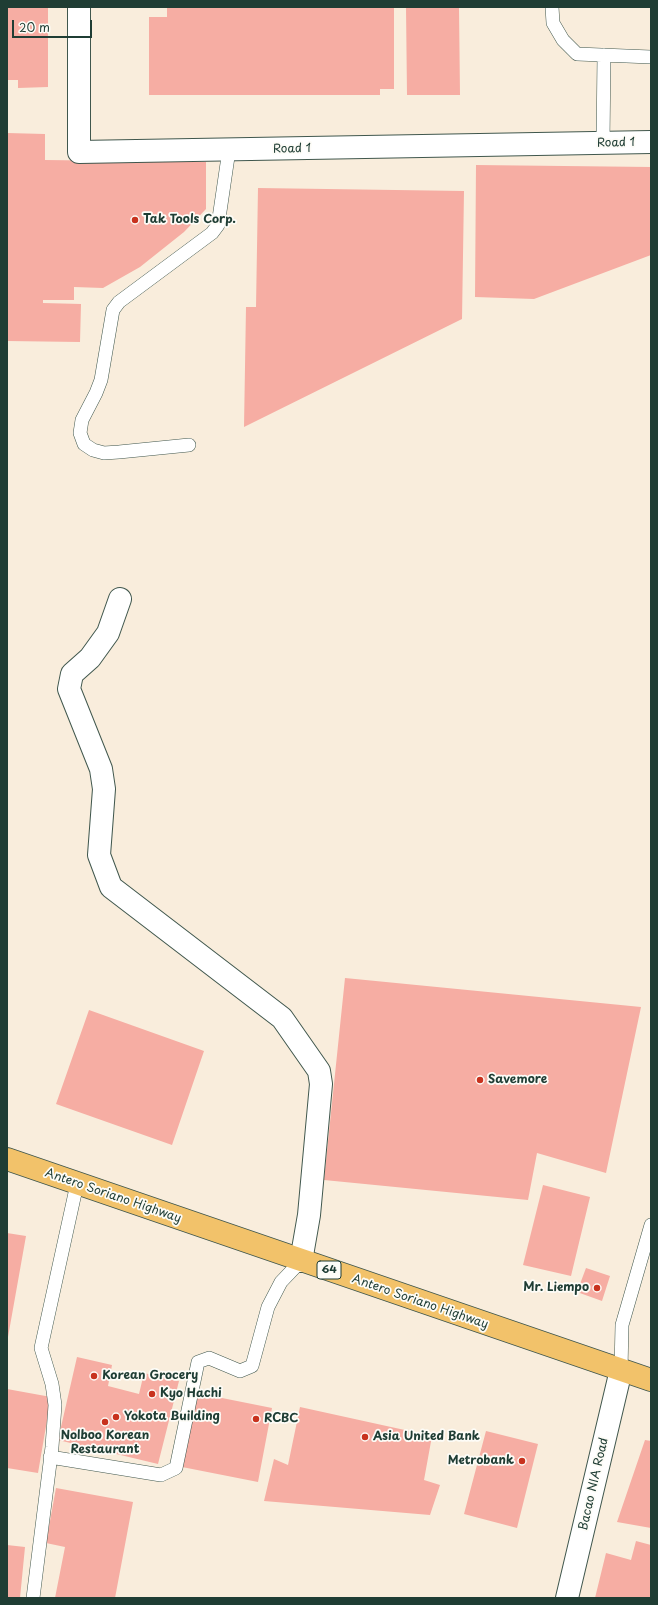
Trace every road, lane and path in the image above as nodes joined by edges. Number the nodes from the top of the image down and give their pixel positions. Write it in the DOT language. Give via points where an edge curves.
graph roads {
  1 [pos="79,7"];
  2 [pos="552,7"];
  3 [pos="604,55"];
  4 [pos="651,57"];
  5 [pos="651,142"];
  6 [pos="603,143"];
  7 [pos="229,150"];
  8 [pos="189,445"];
  9 [pos="120,598"];
  10 [pos="7,1159"];
  11 [pos="77,1184"];
  12 [pos="651,1225"];
  13 [pos="301,1261"];
  14 [pos="621,1370"];
  15 [pos="651,1380"];
  16 [pos="50,1457"];
  17 [pos="32,1598"];
  18 [pos="567,1598"];
  1 -- 7 [label="street, Road 1" via="79,152"];
  2 -- 3 [label="lane" via="553,23 563,40 577,54"];
  3 -- 4 [label="lane"];
  3 -- 6 [label="lane"];
  5 -- 6 [label="street, Road 1"];
  6 -- 7 [label="street, Road 1"];
  7 -- 8 [label="lane" via="218,225 212,234 119,302 113,310 101,380 82,420 80,433 84,444 98,451 119,452"];
  9 -- 13 [label="street" via="108,633 90,658 72,674 69,689 101,769 104,789 99,855 111,887 282,1018 319,1071 321,1084 309,1215"];
  10 -- 11 [label="main road, Antero Soriano Highway / 64"];
  11 -- 13 [label="main road, Antero Soriano Highway / 64"];
  11 -- 16 [label="lane" via="41,1348 52,1384 55,1405"];
  12 -- 14 [label="lane" via="622,1325"];
  13 -- 14 [label="main road, Antero Soriano Highway / 64"];
  13 -- 16 [label="lane" via="281,1282 268,1307 252,1366 240,1372 208,1358 198,1362 176,1468 161,1475"];
  14 -- 15 [label="main road, Antero Soriano Highway / 64"];
  14 -- 18 [label="street, Bacao NIA Road"];
  16 -- 17 [label="lane"];
}
